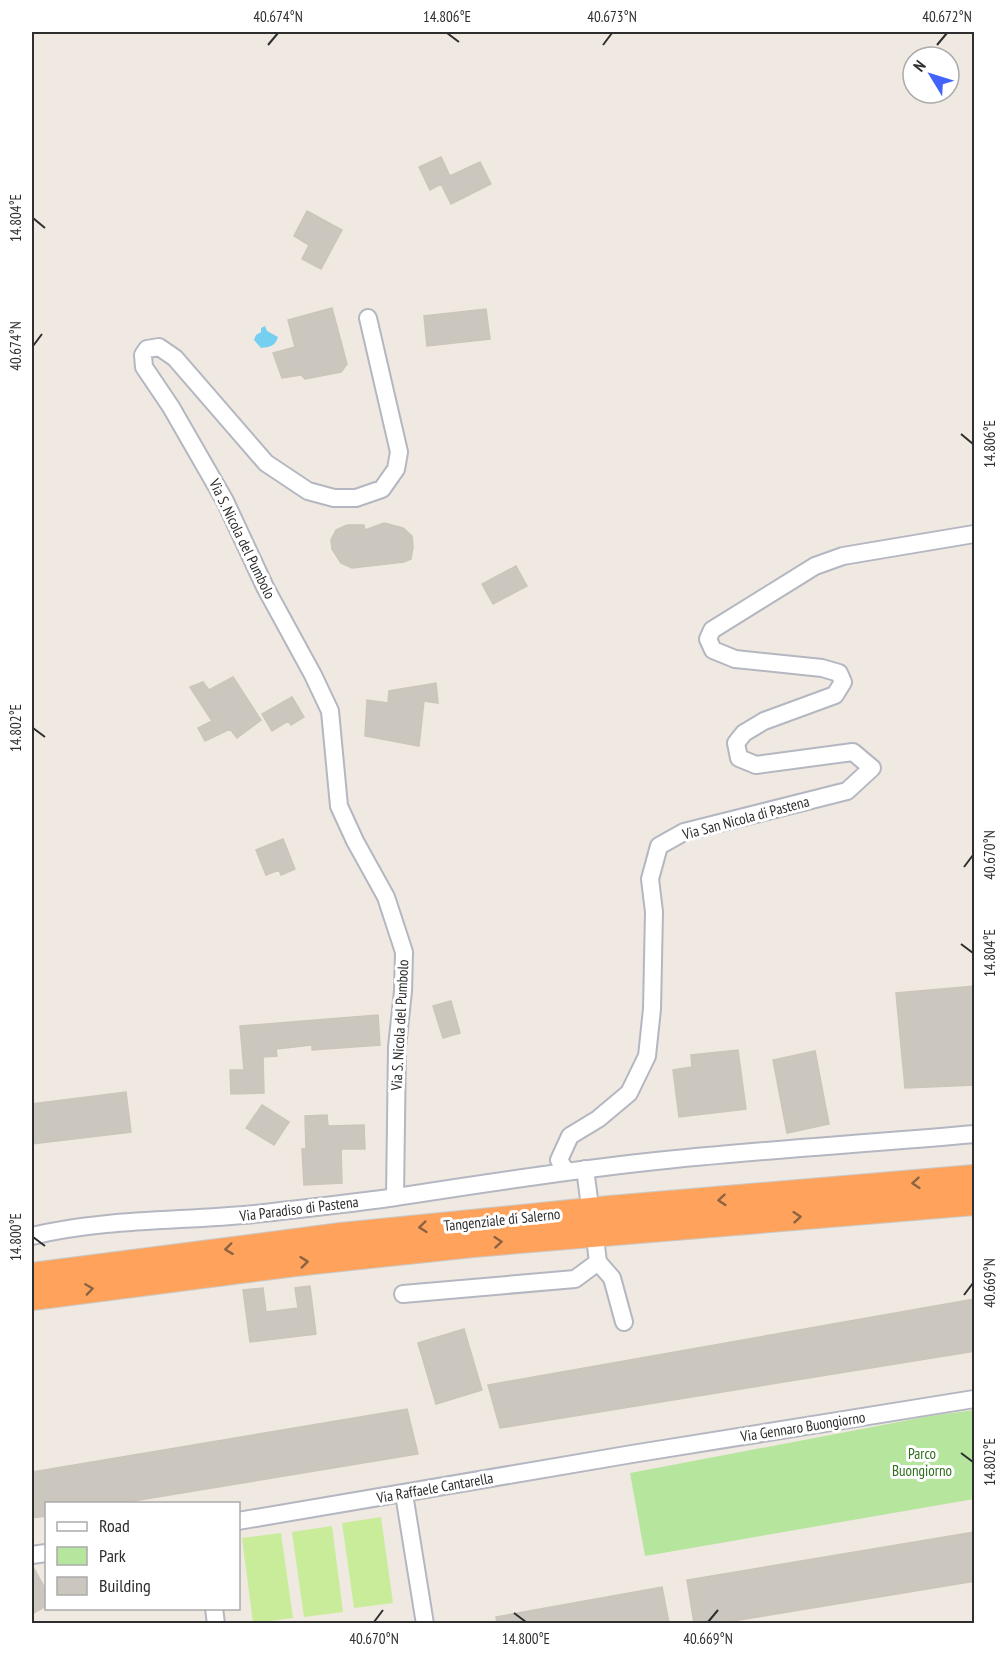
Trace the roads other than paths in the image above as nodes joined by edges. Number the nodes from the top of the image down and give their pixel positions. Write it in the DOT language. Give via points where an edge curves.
graph roads {
  1 [pos="368,318"];
  2 [pos="975,534"];
  3 [pos="975,1134"];
  4 [pos="585,1169"];
  5 [pos="566,1171"];
  6 [pos="975,1178"];
  7 [pos="395,1197"];
  8 [pos="589,1199"];
  9 [pos="975,1202"];
  10 [pos="32,1236"];
  11 [pos="32,1276"];
  12 [pos="403,1294"];
  13 [pos="32,1297"];
  14 [pos="624,1322"];
  15 [pos="975,1399"];
  16 [pos="632,1454"];
  17 [pos="404,1494"];
  18 [pos="240,1521"];
  19 [pos="425,1623"];
  1 -- 7 [label="street, Via S. Nicola del Pumbolo" via="399,452 396,469 382,489 357,498 334,498 290,481 266,463 175,358 159,347 147,349 143,355 144,367 225,501 330,711 339,806 386,897 404,952 397,1047"];
  2 -- 5 [label="street, Via San Nicola di Pastena" via="843,556 815,566 712,630 708,639 713,650 735,659 822,668 839,673 843,682 835,695 764,721 744,733 736,743 739,758 756,765 853,752 872,768 847,791 684,832 659,846 650,879 654,922 647,1056 629,1093 570,1136 559,1160"];
  3 -- 4 [label="street"];
  4 -- 5 [label="street"];
  4 -- 8 [label="street"];
  5 -- 7 [label="street, Via Paradiso di Pastena"];
  6 -- 11 [label="highway, Tangenziale di Salerno, one-way" via="341,1236"];
  7 -- 10 [label="street, Via Paradiso di Pastena" via="224,1218 83,1225"];
  13 -- 9 [label="highway, Tangenziale di Salerno, one-way" via="485,1243"];
  12 -- 14 [label="street" via="575,1278 597,1254 612,1278"];
  15 -- 16 [label="street, Via Gennaro Buongiorno"];
  16 -- 17 [label="street, Via Raffaele Cantarella"];
  17 -- 18 [label="street, Via Raffaele Cantarella"];
  17 -- 19 [label="street"];
}
